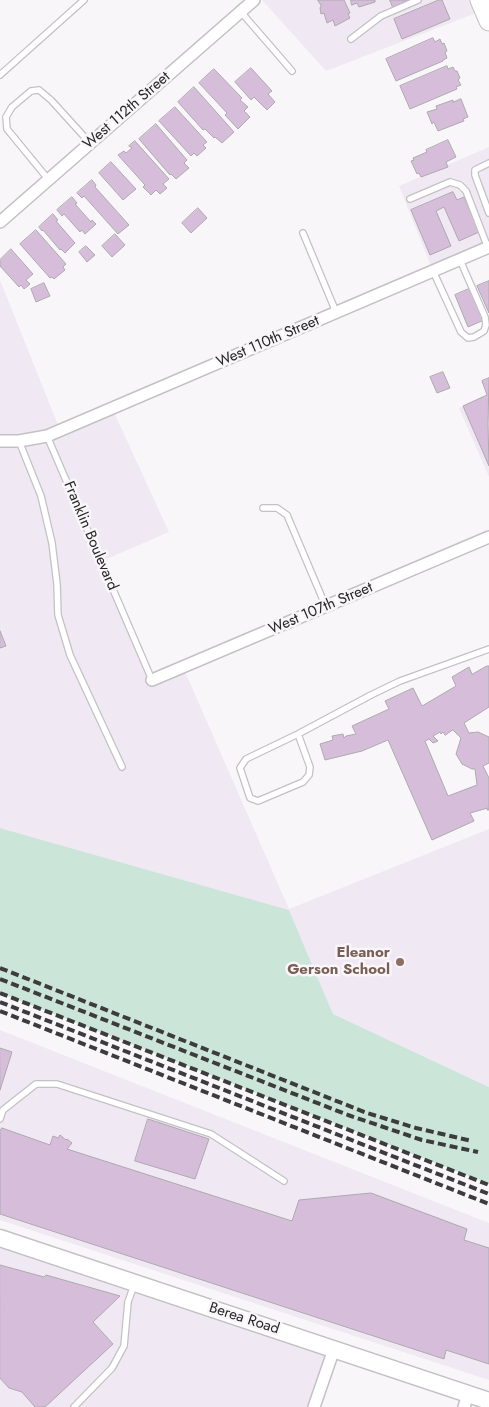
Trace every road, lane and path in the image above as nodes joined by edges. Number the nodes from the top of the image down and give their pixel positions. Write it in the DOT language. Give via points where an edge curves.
graph roads {
  1 [pos="84,0"];
  2 [pos="254,0"];
  3 [pos="418,0"];
  4 [pos="480,0"];
  5 [pos="241,12"];
  6 [pos="489,21"];
  7 [pos="351,39"];
  8 [pos="292,71"];
  9 [pos="0,75"];
  10 [pos="90,144"];
  11 [pos="489,163"];
  12 [pos="48,179"];
  13 [pos="410,199"];
  14 [pos="489,214"];
  15 [pos="0,222"];
  16 [pos="303,232"];
  17 [pos="489,247"];
  18 [pos="460,260"];
  19 [pos="433,271"];
  20 [pos="336,312"];
  21 [pos="47,436"];
  22 [pos="0,441"];
  23 [pos="20,441"];
  24 [pos="263,508"];
  25 [pos="489,537"];
  26 [pos="326,606"];
  27 [pos="489,649"];
  28 [pos="152,680"];
  29 [pos="298,734"];
  30 [pos="122,767"];
  31 [pos="0,1119"];
  32 [pos="284,1181"];
  33 [pos="0,1238"];
  34 [pos="134,1283"];
  35 [pos="334,1349"];
  36 [pos="466,1400"];
  37 [pos="489,1401"];
  38 [pos="74,1407"];
  39 [pos="314,1407"];
  1 -- 9 [label="lane"];
  2 -- 5 [label="street, West 112th Street"];
  3 -- 7 [label="lane" via="381,16"];
  4 -- 6 [label="main road"];
  5 -- 8 [label="lane"];
  5 -- 10 [label="street, West 112th Street"];
  10 -- 12 [label="street, West 112th Street"];
  10 -- 12 [label="lane" via="51,100 39,90 30,91 6,117 7,129"];
  11 -- 14 [label="lane" via="475,170 474,175"];
  12 -- 15 [label="street, West 112th Street"];
  13 -- 17 [label="lane" via="450,182 460,185 466,191"];
  16 -- 20 [label="lane"];
  17 -- 18 [label="street, West 110th Street"];
  18 -- 19 [label="street, West 110th Street"];
  18 -- 19 [label="lane" via="486,325 484,331 474,337 468,338 461,332"];
  19 -- 20 [label="street, West 110th Street"];
  20 -- 21 [label="street, West 110th Street"];
  21 -- 23 [label="street"];
  21 -- 28 [label="lane, Franklin Boulevard"];
  22 -- 23 [label="street"];
  23 -- 30 [label="lane" via="41,496 52,543 58,615 70,655"];
  24 -- 26 [label="lane" via="277,508 287,515"];
  25 -- 26 [label="street, West 107th Street"];
  26 -- 28 [label="street, West 107th Street"];
  27 -- 29 [label="lane" via="400,681"];
  29 -- 29 [label="lane" via="246,759 240,768 250,798 258,801 303,782 309,775 310,766"];
  31 -- 32 [label="lane" via="3,1110 36,1084 57,1084 211,1134"];
  33 -- 34 [label="main road, Berea Road"];
  34 -- 35 [label="main road, Berea Road"];
  34 -- 38 [label="lane" via="128,1302 124,1346 112,1368"];
  35 -- 36 [label="main road, Berea Road"];
  35 -- 39 [label="street"];
  36 -- 37 [label="main road, Berea Road"];
}
